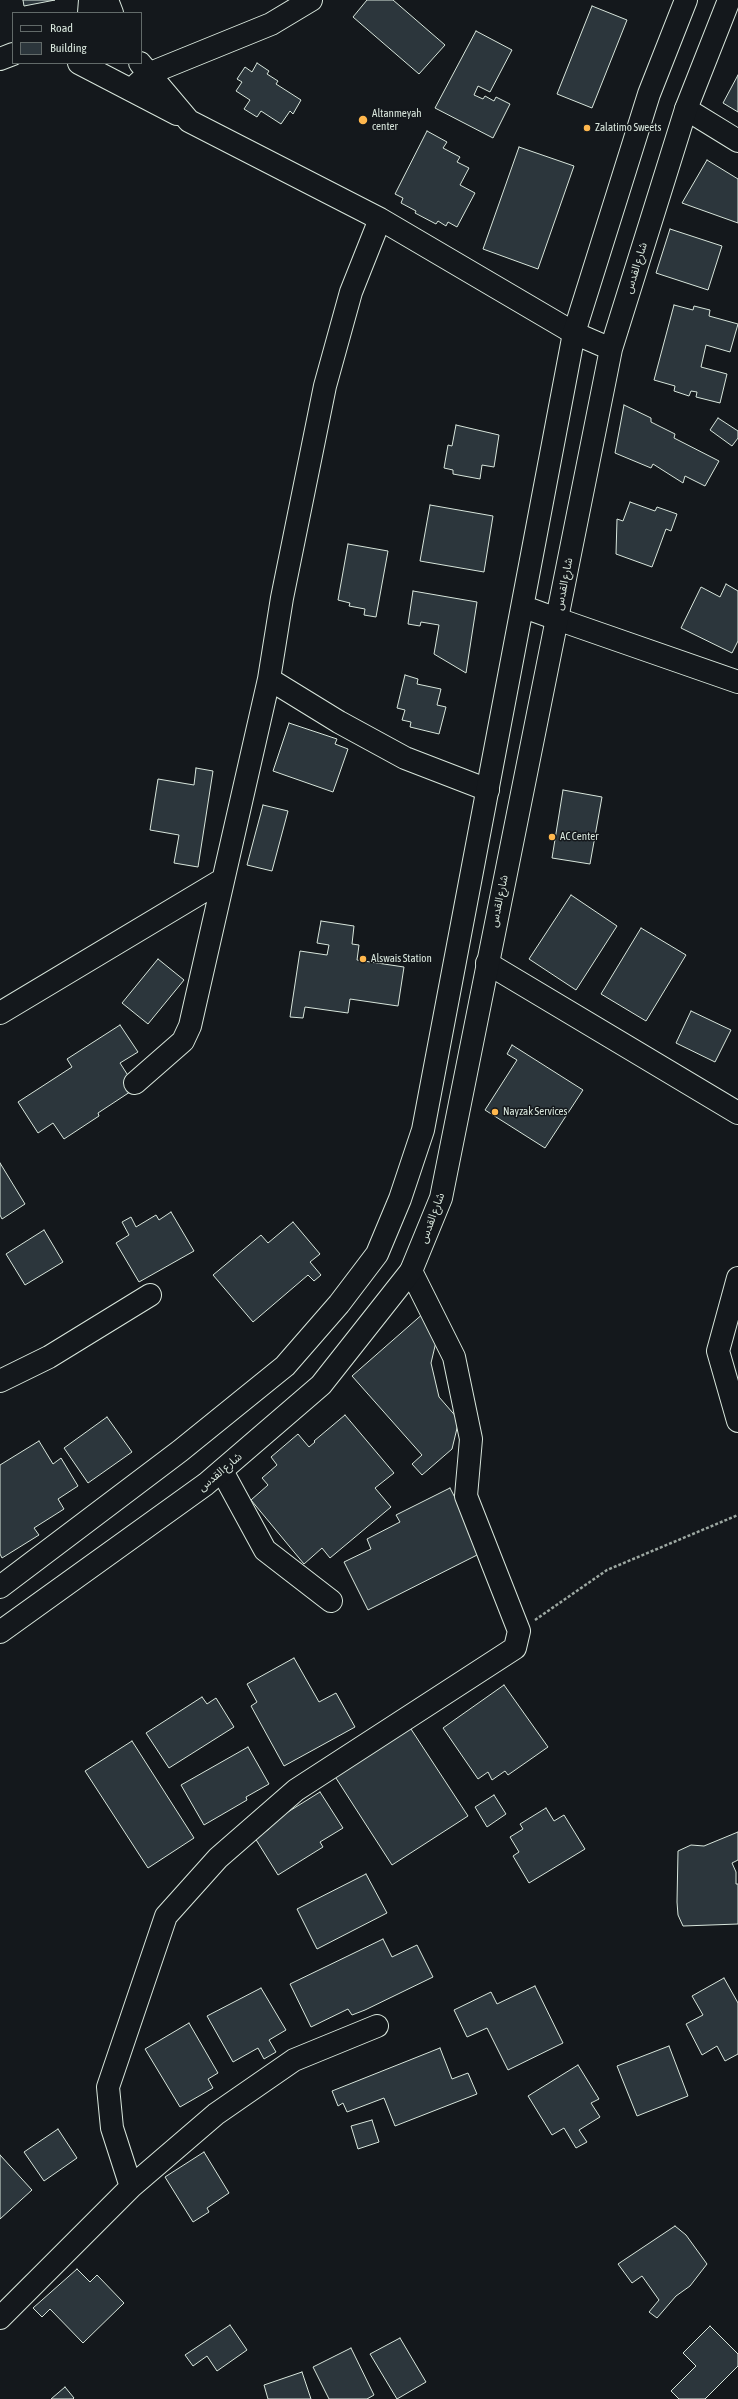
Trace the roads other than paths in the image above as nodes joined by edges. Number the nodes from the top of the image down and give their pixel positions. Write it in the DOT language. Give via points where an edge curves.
graph roads {
  1 [pos="311,0"];
  2 [pos="686,0"];
  3 [pos="729,0"];
  4 [pos="91,6"];
  5 [pos="109,12"];
  6 [pos="12,54"];
  7 [pos="0,59"];
  8 [pos="83,64"];
  9 [pos="98,68"];
  10 [pos="144,68"];
  11 [pos="132,90"];
  12 [pos="686,109"];
  13 [pos="189,120"];
  14 [pos="738,141"];
  15 [pos="380,219"];
  16 [pos="574,333"];
  17 [pos="611,349"];
  18 [pos="524,607"];
  19 [pos="557,619"];
  20 [pos="269,679"];
  21 [pos="738,682"];
  22 [pos="488,790"];
  23 [pos="222,880"];
  24 [pos="487,963"];
  25 [pos="0,1013"];
  26 [pos="135,1083"];
  27 [pos="738,1114"];
  28 [pos="411,1271"];
  29 [pos="738,1278"];
  30 [pos="150,1295"];
  31 [pos="733,1379"];
  32 [pos="0,1381"];
  33 [pos="738,1421"];
  34 [pos="222,1471"];
  35 [pos="0,1587"];
  36 [pos="331,1601"];
  37 [pos="0,1632"];
  38 [pos="377,2026"];
  39 [pos="131,2187"];
  40 [pos="0,2318"];
  1 -- 10 [label="street" via="270,24"];
  2 -- 16 [label="street" via="649,94"];
  3 -- 12 [label="street, شارع القدس"];
  4 -- 5 [label="street"];
  6 -- 7 [label="street"];
  8 -- 9 [label="street"];
  9 -- 11 [label="street"];
  10 -- 11 [label="street"];
  10 -- 13 [label="street"];
  11 -- 13 [label="street"];
  12 -- 14 [label="street"];
  12 -- 17 [label="street, شارع القدس"];
  13 -- 15 [label="street"];
  15 -- 16 [label="street"];
  15 -- 20 [label="street" via="351,292 325,386 282,598"];
  16 -- 17 [label="street"];
  16 -- 18 [label="street"];
  17 -- 19 [label="street, شارع القدس"];
  18 -- 19 [label="street"];
  18 -- 22 [label="street"];
  19 -- 21 [label="street"];
  19 -- 24 [label="street, شارع القدس"];
  20 -- 22 [label="street" via="339,722 406,758"];
  20 -- 23 [label="street"];
  22 -- 35 [label="street" via="423,1130 400,1198 377,1254 339,1304 285,1366 180,1451"];
  23 -- 25 [label="street"];
  23 -- 26 [label="street" via="190,1026 183,1041"];
  24 -- 27 [label="street"];
  24 -- 28 [label="street, شارع القدس" via="441,1198"];
  28 -- 34 [label="street, شارع القدس" via="321,1385"];
  28 -- 39 [label="street" via="454,1357 471,1440 466,1496 520,1631 515,1648 296,1790 218,1858 166,1916 108,2086 112,2128"];
  29 -- 31 [label="street" via="718,1351"];
  30 -- 32 [label="street" via="49,1357"];
  31 -- 33 [label="street"];
  34 -- 36 [label="street" via="265,1550"];
  34 -- 37 [label="street, شارع القدس"];
  38 -- 39 [label="street" via="294,2060 216,2114"];
  39 -- 40 [label="street"];
}
